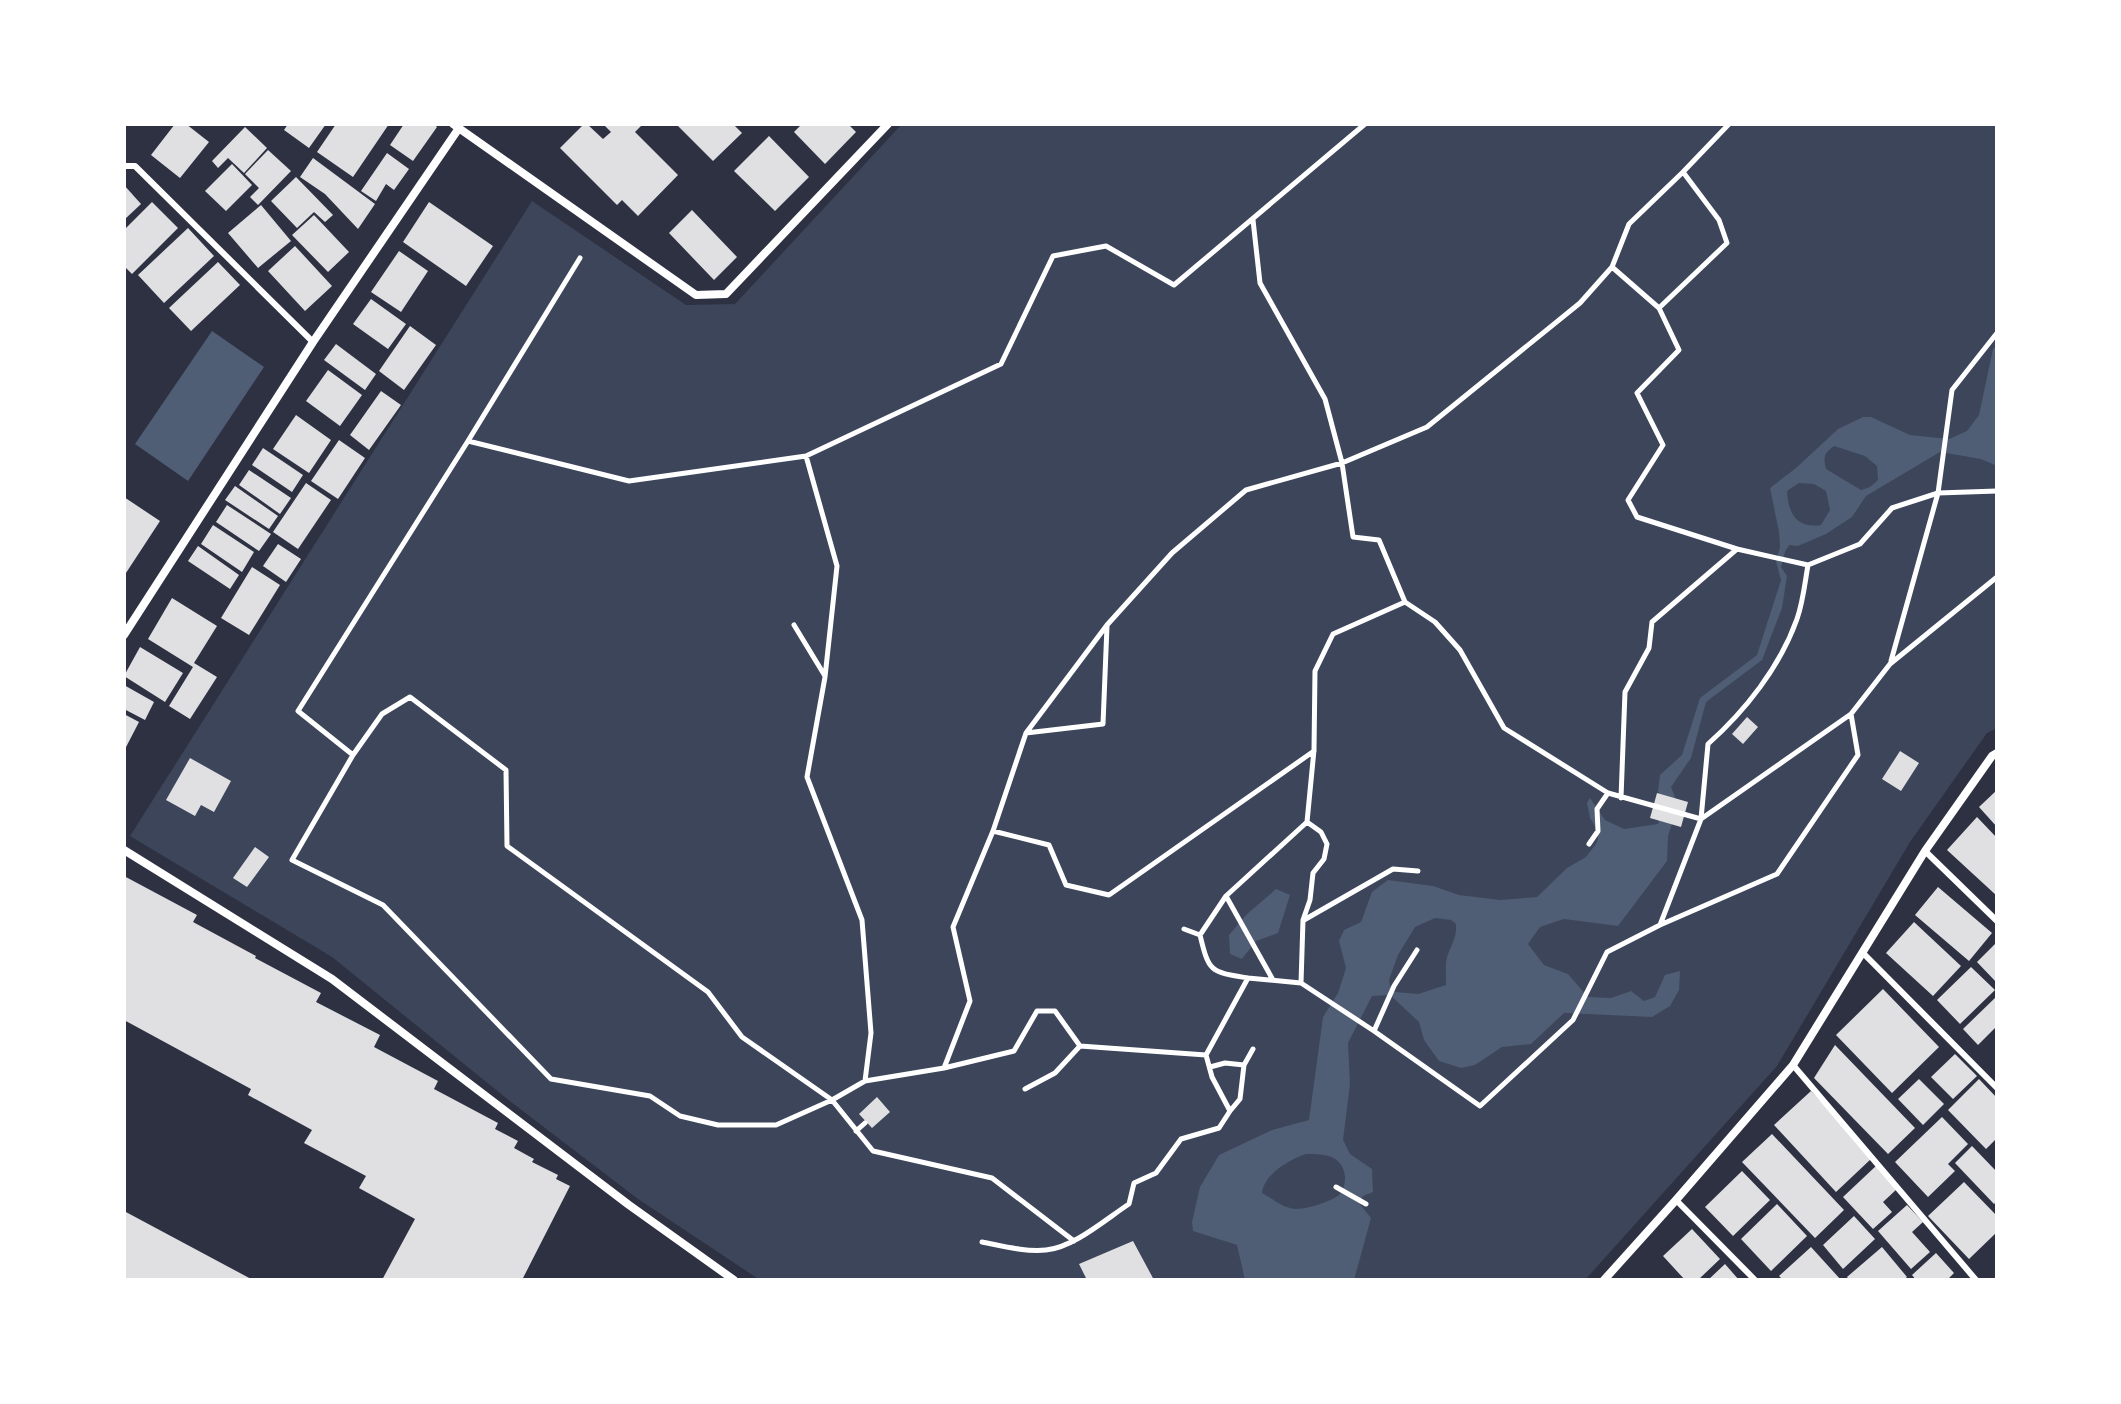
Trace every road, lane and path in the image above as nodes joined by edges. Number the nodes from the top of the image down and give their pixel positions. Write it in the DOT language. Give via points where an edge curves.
graph roads {
  1 [pos="1365,124"];
  2 [pos="1729,124"];
  3 [pos="456,126"];
  4 [pos="882,126"];
  5 [pos="124,166"];
  6 [pos="1683,172"];
  7 [pos="1253,219"];
  8 [pos="580,258"];
  9 [pos="1612,267"];
  10 [pos="1659,308"];
  11 [pos="1997,333"];
  12 [pos="313,342"];
  13 [pos="468,441"];
  14 [pos="806,456"];
  15 [pos="1342,463"];
  16 [pos="1997,491"];
  17 [pos="1938,493"];
  18 [pos="1737,549"];
  19 [pos="1808,565"];
  20 [pos="1997,577"];
  21 [pos="1405,602"];
  22 [pos="794,625"];
  23 [pos="1107,625"];
  24 [pos="124,635"];
  25 [pos="1890,664"];
  26 [pos="825,677"];
  27 [pos="1851,714"];
  28 [pos="1026,733"];
  29 [pos="1314,750"];
  30 [pos="353,755"];
  31 [pos="1995,757"];
  32 [pos="1608,793"];
  33 [pos="1621,798"];
  34 [pos="1701,819"];
  35 [pos="1307,822"];
  36 [pos="993,831"];
  37 [pos="1589,844"];
  38 [pos="124,850"];
  39 [pos="1925,851"];
  40 [pos="1418,871"];
  41 [pos="1226,896"];
  42 [pos="1303,920"];
  43 [pos="1997,921"];
  44 [pos="1660,925"];
  45 [pos="1184,929"];
  46 [pos="1200,935"];
  47 [pos="1417,950"];
  48 [pos="1863,953"];
  49 [pos="1248,978"];
  50 [pos="1273,980"];
  51 [pos="1301,983"];
  52 [pos="1374,1031"];
  53 [pos="1080,1046"];
  54 [pos="1253,1049"];
  55 [pos="1206,1055"];
  56 [pos="1244,1065"];
  57 [pos="1793,1065"];
  58 [pos="1210,1067"];
  59 [pos="944,1068"];
  60 [pos="865,1081"];
  61 [pos="1997,1088"];
  62 [pos="1025,1089"];
  63 [pos="832,1100"];
  64 [pos="1230,1111"];
  65 [pos="865,1123"];
  66 [pos="856,1131"];
  67 [pos="1336,1187"];
  68 [pos="1676,1200"];
  69 [pos="1366,1204"];
  70 [pos="1074,1241"];
  71 [pos="982,1242"];
  72 [pos="734,1280"];
  73 [pos="1604,1280"];
  74 [pos="1755,1280"];
  75 [pos="1976,1280"];
  1 -- 7 [label="path"];
  2 -- 6 [label="path"];
  3 -- 4 [label="street" via="696,295 726,294"];
  3 -- 12 [label="street"];
  5 -- 12 [label="lane" via="135,166"];
  6 -- 9 [label="path" via="1629,224"];
  6 -- 10 [label="path" via="1719,220 1727,243"];
  7 -- 14 [label="path" via="1174,285 1106,246 1053,256 1001,364"];
  7 -- 15 [label="path" via="1260,283 1325,399"];
  8 -- 13 [label="path"];
  9 -- 10 [label="path"];
  9 -- 15 [label="path" via="1580,303 1427,427"];
  10 -- 18 [label="path" via="1679,350 1637,393 1663,445 1628,500 1637,517"];
  11 -- 17 [label="path" via="1952,390"];
  12 -- 24 [label="street"];
  13 -- 14 [label="path" via="629,481"];
  13 -- 30 [label="path" via="298,711"];
  14 -- 26 [label="path" via="837,566"];
  15 -- 21 [label="path" via="1353,537 1379,540"];
  15 -- 23 [label="path" via="1246,490 1172,553"];
  16 -- 17 [label="path"];
  17 -- 19 [label="path" via="1892,508 1860,544"];
  17 -- 25 [label="path"];
  18 -- 19 [label="path"];
  18 -- 33 [label="path" via="1652,622 1649,648 1625,692"];
  19 -- 34 [label="path" via="1798,618 1773,669 1708,744"];
  20 -- 25 [label="path"];
  21 -- 29 [label="path" via="1333,634 1315,671"];
  21 -- 32 [label="path" via="1435,622 1460,650 1504,728"];
  22 -- 26 [label="path"];
  23 -- 28 [label="path"];
  23 -- 28 [label="path" via="1103,724"];
  25 -- 27 [label="path"];
  26 -- 60 [label="path" via="807,777 862,920 871,1033"];
  27 -- 34 [label="path"];
  27 -- 44 [label="path" via="1858,755 1777,874"];
  28 -- 36 [label="path"];
  29 -- 35 [label="path"];
  29 -- 36 [label="path" via="1109,895 1066,885 1049,845"];
  30 -- 63 [label="path" via="382,714 410,697 506,770 507,846 708,992 742,1037"];
  30 -- 63 [label="path" via="292,860 383,905 551,1079 650,1096 680,1116 718,1125 776,1125"];
  31 -- 39 [label="street"];
  32 -- 33 [label="path"];
  32 -- 37 [label="path" via="1597,809 1598,831"];
  33 -- 34 [label="path"];
  34 -- 44 [label="path"];
  35 -- 41 [label="path"];
  35 -- 42 [label="path" via="1327,844 1313,873"];
  36 -- 59 [label="path" via="953,927 970,1001"];
  38 -- 72 [label="street" via="332,979"];
  39 -- 43 [label="lane"];
  39 -- 48 [label="street"];
  40 -- 42 [label="path" via="1393,869"];
  41 -- 46 [label="path"];
  41 -- 50 [label="path"];
  42 -- 51 [label="path"];
  44 -- 52 [label="path" via="1607,952 1573,1020 1480,1106"];
  45 -- 46 [label="path"];
  46 -- 49 [label="path" via="1206,961 1220,973"];
  47 -- 52 [label="path"];
  48 -- 57 [label="street"];
  48 -- 61 [label="lane"];
  49 -- 50 [label="path"];
  49 -- 55 [label="path"];
  50 -- 51 [label="path"];
  51 -- 52 [label="path"];
  53 -- 55 [label="path"];
  53 -- 59 [label="path" via="1055,1011 1037,1011 1014,1051"];
  53 -- 62 [label="path" via="1055,1073"];
  54 -- 56 [label="path"];
  55 -- 58 [label="path"];
  56 -- 58 [label="path"];
  56 -- 64 [label="path" via="1240,1099"];
  57 -- 68 [label="street"];
  57 -- 75 [label="lane"];
  58 -- 64 [label="path"];
  59 -- 60 [label="path"];
  60 -- 63 [label="path"];
  63 -- 66 [label="path"];
  64 -- 70 [label="path" via="1219,1128 1181,1139 1156,1173 1134,1183 1129,1204"];
  65 -- 66 [label="path"];
  66 -- 70 [label="path" via="873,1151 992,1178"];
  67 -- 69 [label="path"];
  68 -- 73 [label="street"];
  68 -- 74 [label="lane"];
  70 -- 71 [label="path" via="1049,1250"];
}
